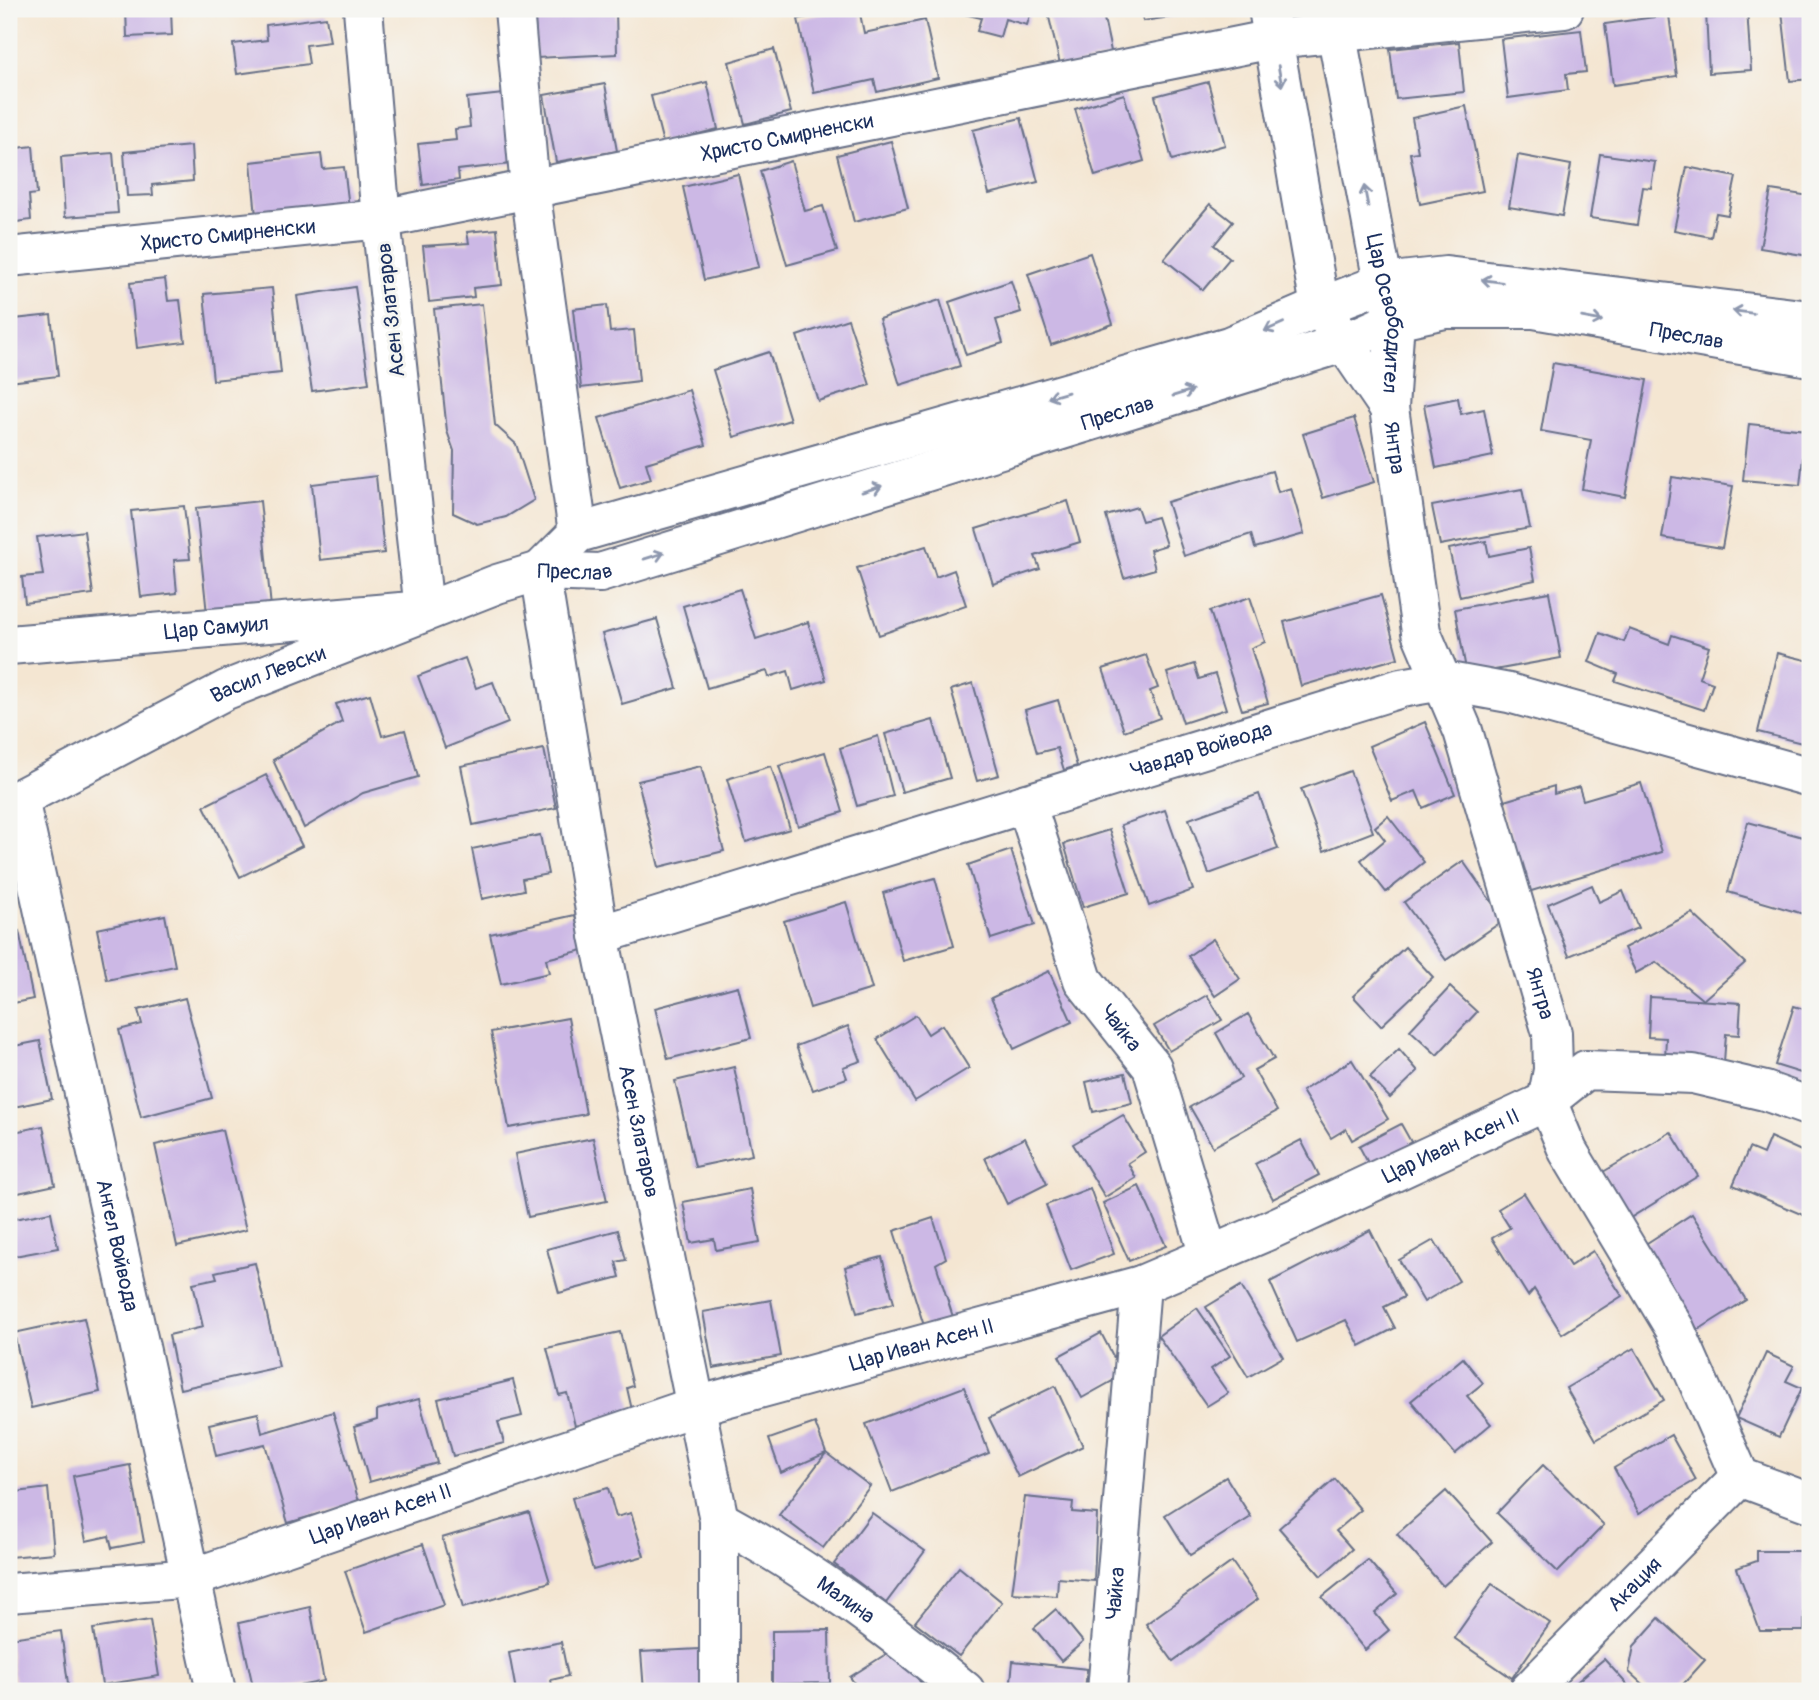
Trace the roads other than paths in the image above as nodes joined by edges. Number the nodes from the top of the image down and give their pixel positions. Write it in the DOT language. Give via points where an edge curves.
graph roads {
  1 [pos="363,9"];
  2 [pos="514,9"];
  3 [pos="1564,9"];
  4 [pos="1333,21"];
  5 [pos="1271,24"];
  6 [pos="530,189"];
  7 [pos="381,219"];
  8 [pos="9,257"];
  9 [pos="1383,283"];
  10 [pos="1320,307"];
  11 [pos="1395,320"];
  12 [pos="1810,320"];
  13 [pos="1346,342"];
  14 [pos="1810,357"];
  15 [pos="1388,408"];
  16 [pos="578,533"];
  17 [pos="540,571"];
  18 [pos="424,610"];
  19 [pos="9,645"];
  20 [pos="1443,681"];
  21 [pos="1810,776"];
  22 [pos="14,801"];
  23 [pos="1026,803"];
  24 [pos="599,935"];
  25 [pos="1547,1101"];
  26 [pos="1810,1107"];
  27 [pos="1209,1256"];
  28 [pos="1141,1285"];
  29 [pos="696,1406"];
  30 [pos="1740,1477"];
  31 [pos="1810,1503"];
  32 [pos="719,1520"];
  33 [pos="192,1578"];
  34 [pos="9,1593"];
  35 [pos="216,1691"];
  36 [pos="719,1691"];
  37 [pos="965,1691"];
  38 [pos="1107,1691"];
  39 [pos="1529,1691"];
  1 -- 7 [label="street, Асен Златаров"];
  2 -- 6 [label="street"];
  3 -- 4 [label="street, Христо Смирненски"];
  4 -- 5 [label="street, Христо Смирненски"];
  9 -- 4 [label="street, Цар Освободител, one-way"];
  5 -- 6 [label="street, Христо Смирненски"];
  5 -- 10 [label="street, Цар Освободител, one-way"];
  6 -- 7 [label="street, Христо Смирненски"];
  6 -- 16 [label="street"];
  7 -- 8 [label="street, Христо Смирненски"];
  7 -- 18 [label="street, Асен Златаров"];
  9 -- 10 [label="street, Преслав"];
  9 -- 11 [label="street, Цар Освободител"];
  12 -- 9 [label="street, Преслав, one-way" via="1446,276"];
  10 -- 13 [label="street, Цар Освободител"];
  10 -- 16 [label="street, Преслав, one-way" via="1229,346"];
  11 -- 13 [label="street, Преслав"];
  11 -- 14 [label="street, Преслав, one-way" via="1445,309 1534,309"];
  11 -- 15 [label="street, Цар Освободител"];
  13 -- 15 [label="street, Цар Освободител"];
  17 -- 13 [label="street, Преслав, one-way" via="600,573"];
  15 -- 20 [label="street, Янтра" via="1421,632"];
  16 -- 17 [label="street, Преслав"];
  17 -- 18 [label="street, Васил Левски"];
  17 -- 24 [label="street, Асен Златаров"];
  18 -- 19 [label="street, Цар Самуил"];
  18 -- 22 [label="street, Васил Левски" via="226,690"];
  20 -- 21 [label="street, Чавдар Войвода" via="1509,693"];
  20 -- 23 [label="street, Чавдар Войвода" via="1401,688"];
  20 -- 25 [label="street, Янтра" via="1463,731 1552,1032 1553,1070"];
  22 -- 33 [label="street, Ангел Войвода"];
  23 -- 24 [label="street, Чавдар Войвода"];
  23 -- 27 [label="street, Чайка" via="1083,980 1152,1067"];
  24 -- 29 [label="street, Асен Златаров"];
  25 -- 26 [label="street, Цар Иван Асен II" via="1586,1070 1693,1074"];
  25 -- 27 [label="street, Цар Иван Асен II"];
  25 -- 30 [label="street" via="1591,1194 1675,1329"];
  27 -- 28 [label="street, Цар Иван Асен II"];
  28 -- 29 [label="street, Цар Иван Асен II"];
  28 -- 38 [label="street, Чайка"];
  29 -- 32 [label="street, Асен Златаров"];
  29 -- 33 [label="street, Цар Иван Асен II"];
  30 -- 31 [label="street"];
  30 -- 39 [label="street, Акация"];
  32 -- 36 [label="street, Асен Златаров"];
  32 -- 37 [label="street, Малина" via="789,1558"];
  33 -- 34 [label="street, Цар Иван Асен II"];
  33 -- 35 [label="street, Ангел Войвода"];
}
